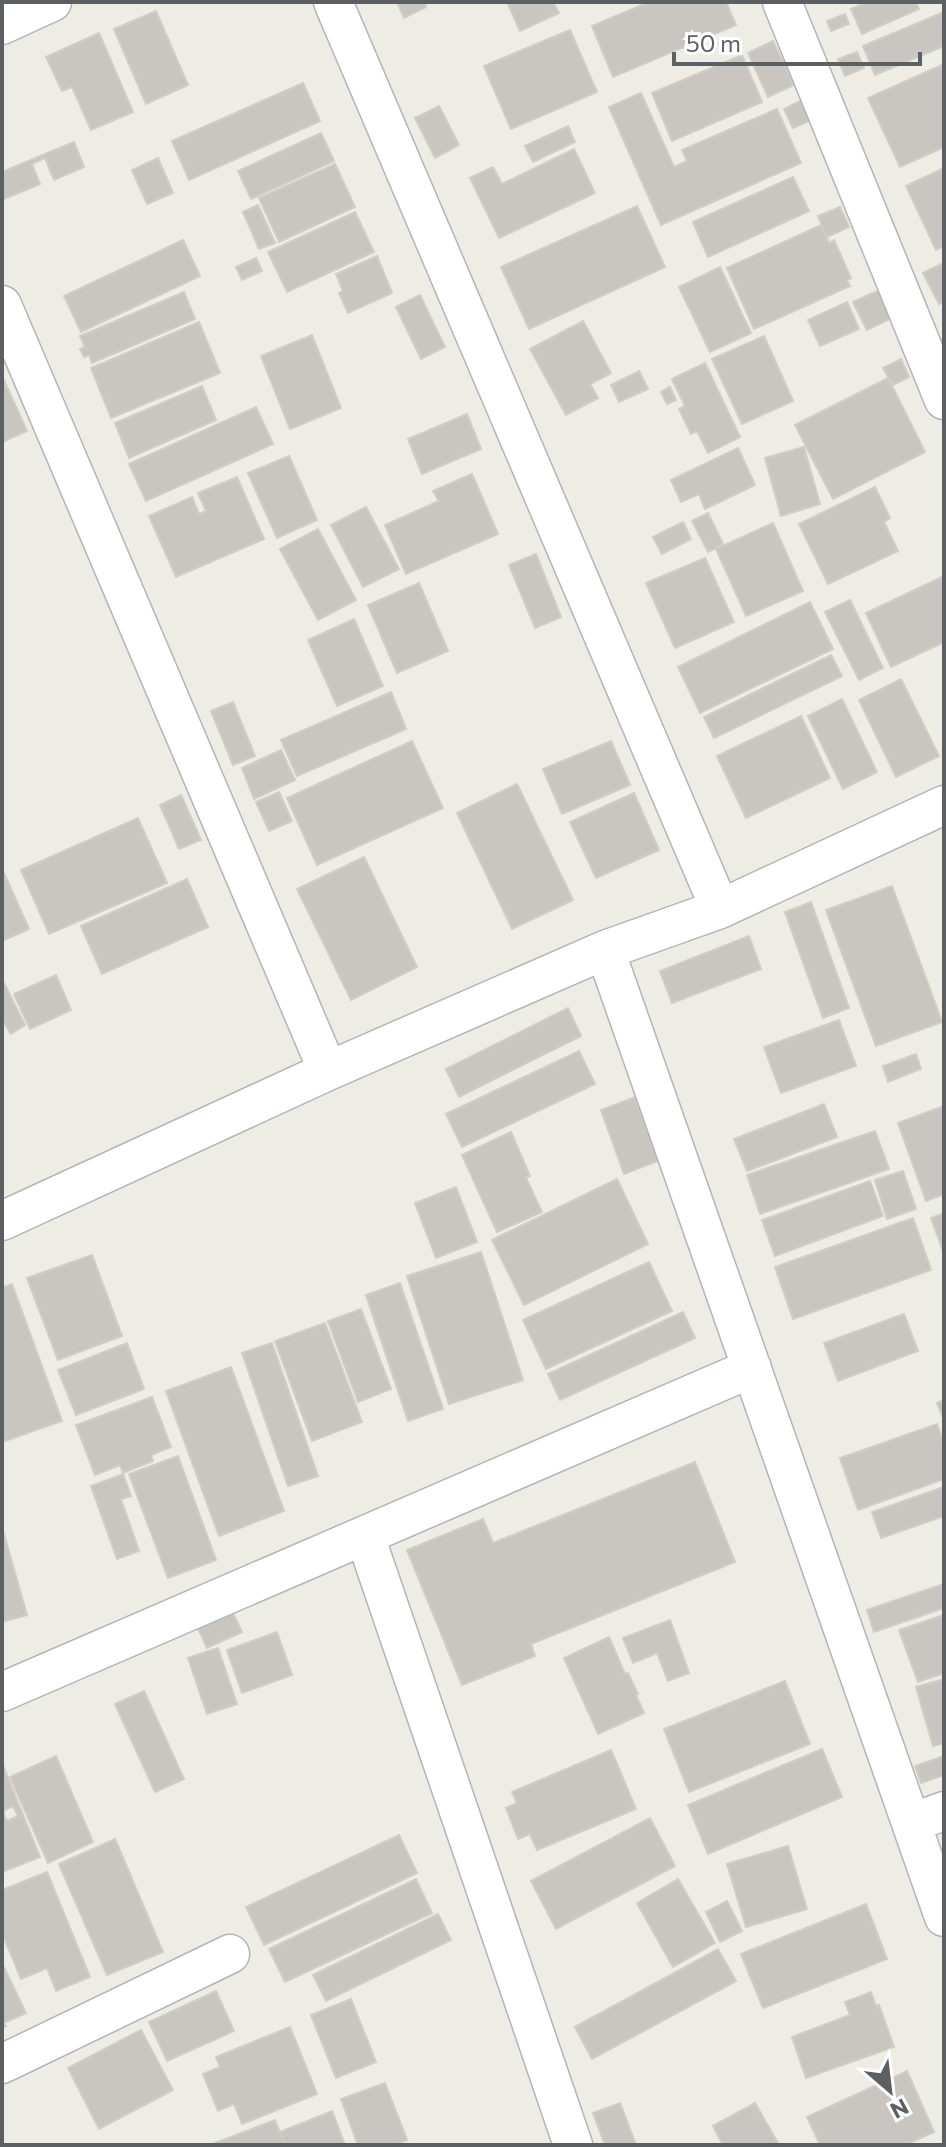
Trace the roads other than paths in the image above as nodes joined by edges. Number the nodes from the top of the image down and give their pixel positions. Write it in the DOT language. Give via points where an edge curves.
graph roads {
  1 [pos="52,2"];
  2 [pos="333,2"];
  3 [pos="782,2"];
  4 [pos="2,25"];
  5 [pos="2,305"];
  6 [pos="944,400"];
  7 [pos="944,805"];
  8 [pos="720,909"];
  9 [pos="605,950"];
  10 [pos="328,1071"];
  11 [pos="2,1221"];
  12 [pos="752,1368"];
  13 [pos="365,1536"];
  14 [pos="2,1692"];
  15 [pos="928,1817"];
  16 [pos="944,1917"];
  17 [pos="230,1954"];
  18 [pos="2,2064"];
  19 [pos="573,2145"];
  1 -- 4 [label="street"];
  2 -- 8 [label="street"];
  3 -- 6 [label="street"];
  5 -- 10 [label="street"];
  7 -- 8 [label="street"];
  8 -- 9 [label="street"];
  9 -- 10 [label="street"];
  9 -- 12 [label="street"];
  10 -- 11 [label="street"];
  12 -- 13 [label="street"];
  12 -- 15 [label="street"];
  13 -- 14 [label="street"];
  13 -- 19 [label="street"];
  15 -- 16 [label="street"];
  17 -- 18 [label="street"];
}
